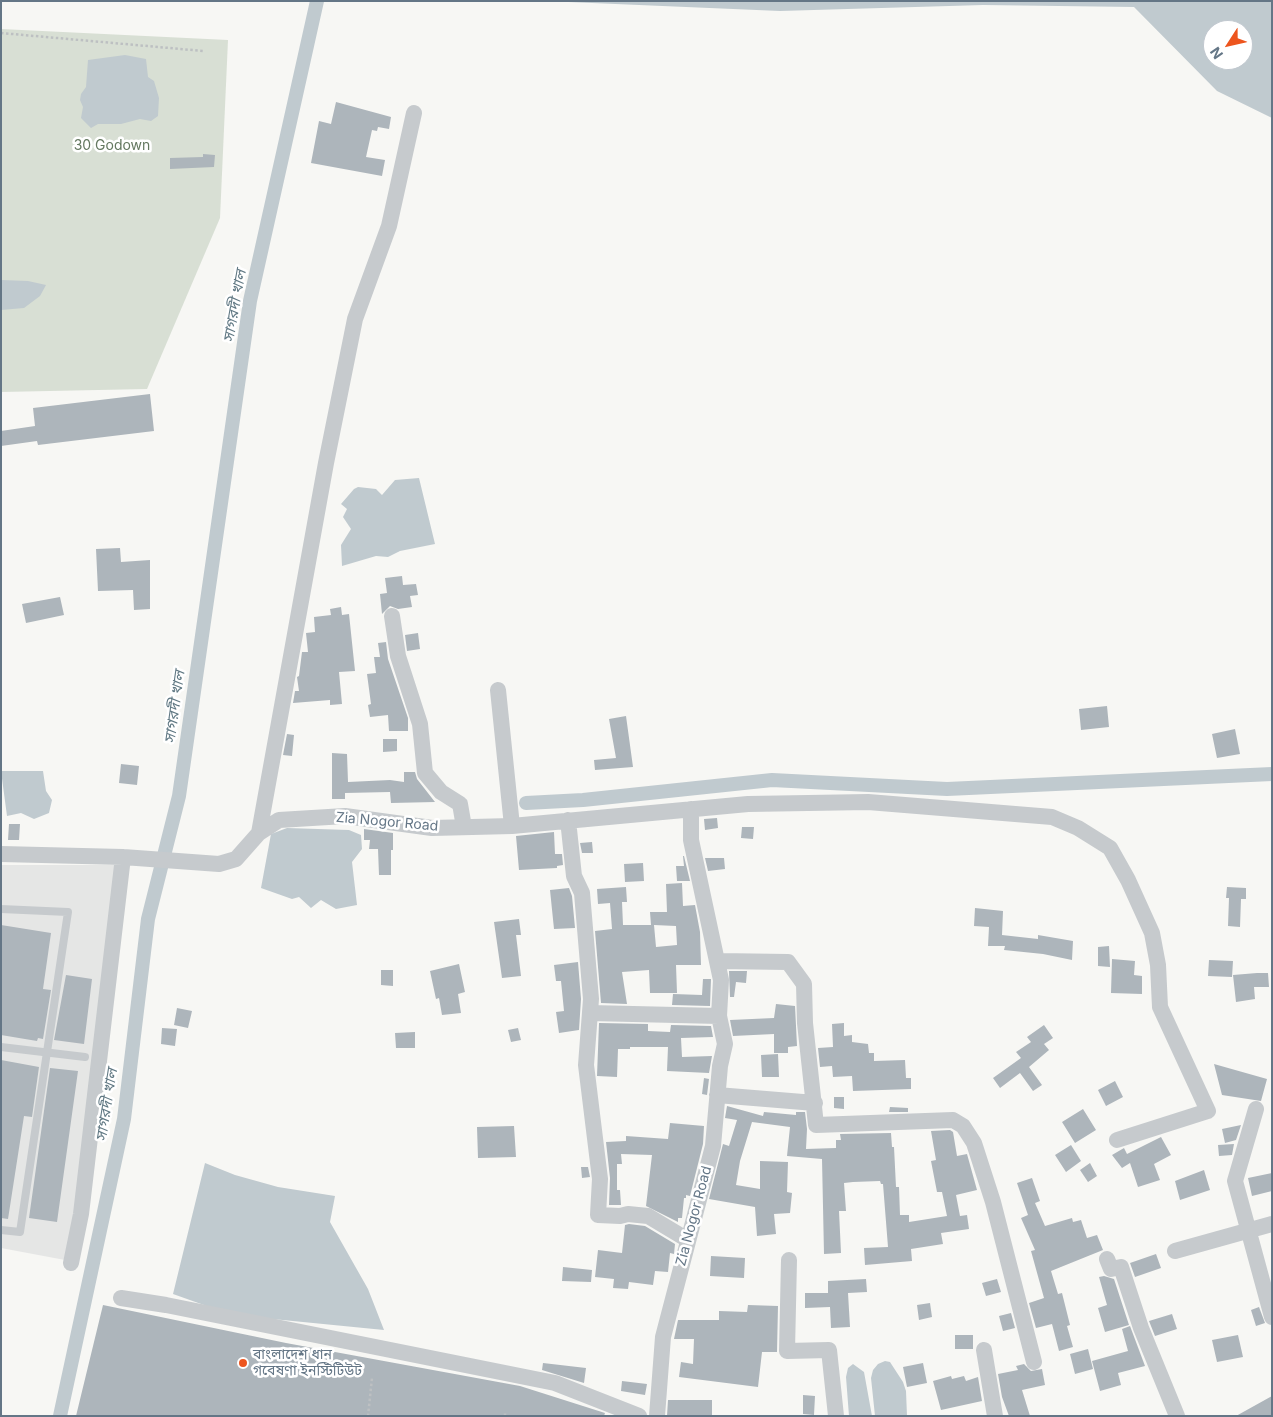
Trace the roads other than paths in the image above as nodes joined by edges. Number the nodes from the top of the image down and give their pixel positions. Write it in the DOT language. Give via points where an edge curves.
graph roads {
  1 [pos="414,113"];
  2 [pos="392,616"];
  3 [pos="498,690"];
  4 [pos="691,809"];
  5 [pos="568,820"];
  6 [pos="512,826"];
  7 [pos="464,827"];
  8 [pos="259,833"];
  9 [pos="1,854"];
  10 [pos="128,858"];
  11 [pos="1,909"];
  12 [pos="718,961"];
  13 [pos="590,1013"];
  14 [pos="719,1016"];
  15 [pos="1,1047"];
  16 [pos="46,1053"];
  17 [pos="84,1057"];
  18 [pos="717,1094"];
  19 [pos="815,1103"];
  20 [pos="1256,1109"];
  21 [pos="1116,1140"];
  22 [pos="1272,1224"];
  23 [pos="1,1230"];
  24 [pos="1248,1230"];
  25 [pos="688,1240"];
  26 [pos="1175,1251"];
  27 [pos="1107,1259"];
  28 [pos="789,1260"];
  29 [pos="71,1264"];
  30 [pos="121,1298"];
  31 [pos="1272,1317"];
  32 [pos="984,1350"];
  33 [pos="1034,1362"];
  34 [pos="639,1416"];
  35 [pos="657,1416"];
  36 [pos="836,1416"];
  37 [pos="995,1416"];
  38 [pos="1178,1416"];
  1 -- 8 [label="street" via="389,226 355,319"];
  2 -- 7 [label="street" via="398,656 420,724 425,773 441,792 460,804"];
  3 -- 6 [label="street"];
  4 -- 5 [label="street, Zia Nogor Road"];
  4 -- 12 [label="street, Zia Nogor Road" via="691,840"];
  4 -- 21 [label="street, Zia Nogor Road" via="748,804 868,802 1052,817 1078,828 1110,848 1152,932 1160,1007 1208,1111"];
  5 -- 6 [label="street, Zia Nogor Road"];
  5 -- 13 [label="street" via="574,876 582,894"];
  6 -- 7 [label="street, Zia Nogor Road"];
  7 -- 8 [label="street, Zia Nogor Road" via="432,828 345,816 278,820"];
  8 -- 10 [label="street, Zia Nogor Road" via="236,858 218,864"];
  9 -- 10 [label="street, Zia Nogor Road"];
  10 -- 29 [label="street" via="81,1214"];
  11 -- 16 [label="lane" via="68,912"];
  12 -- 14 [label="street, Zia Nogor Road" via="721,980"];
  12 -- 19 [label="street" via="788,962 804,984"];
  13 -- 14 [label="street"];
  13 -- 25 [label="street" via="586,1065 600,1179 598,1215 648,1216"];
  14 -- 18 [label="street, Zia Nogor Road" via="725,1044"];
  15 -- 16 [label="lane"];
  16 -- 17 [label="lane"];
  16 -- 23 [label="lane" via="20,1232"];
  18 -- 19 [label="street"];
  18 -- 25 [label="street, Zia Nogor Road" via="713,1146"];
  19 -- 33 [label="street" via="816,1125 953,1120 963,1126 974,1143 993,1202"];
  20 -- 24 [label="street" via="1234,1181"];
  22 -- 24 [label="street"];
  24 -- 26 [label="street"];
  24 -- 31 [label="street"];
  25 -- 35 [label="street, Zia Nogor Road" via="663,1337"];
  27 -- 38 [label="street" via="1111,1269 1121,1267 1141,1328"];
  28 -- 36 [label="street" via="787,1351 830,1350"];
  30 -- 34 [label="street" via="555,1383"];
  32 -- 37 [label="street"];
}
